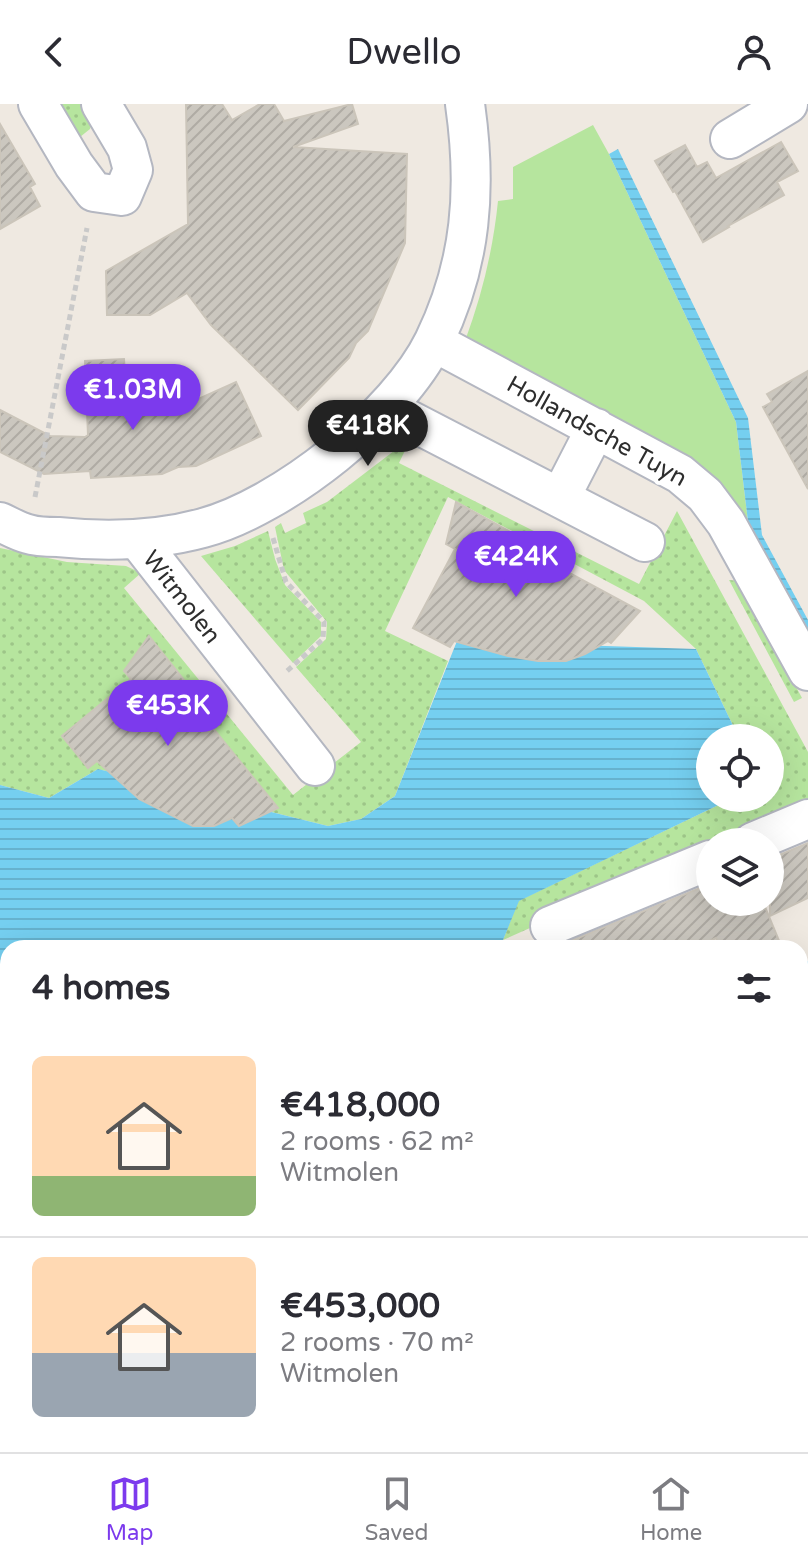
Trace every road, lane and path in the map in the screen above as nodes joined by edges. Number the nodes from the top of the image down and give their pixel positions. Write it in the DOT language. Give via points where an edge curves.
graph roads {
  1 [pos="38,104"];
  2 [pos="101,104"];
  3 [pos="465,104"];
  4 [pos="788,104"];
  5 [pos="730,139"];
  6 [pos="94,192"];
  7 [pos="434,342"];
  8 [pos="386,408"];
  9 [pos="596,428"];
  10 [pos="560,498"];
  11 [pos="264,502"];
  12 [pos="14,528"];
  13 [pos="138,540"];
  14 [pos="645,542"];
  15 [pos="808,671"];
  16 [pos="259,696"];
  17 [pos="315,766"];
  18 [pos="808,819"];
  19 [pos="784,829"];
  20 [pos="696,866"];
  21 [pos="550,926"];
  1 -- 6 [label="street"];
  2 -- 6 [label="street" via="127,148 133,170 122,196"];
  3 -- 7 [label="street, Witmolen" via="472,149 471,218 462,269"];
  4 -- 5 [label="street"];
  6 -- 12 [label="path"];
  7 -- 8 [label="street, Witmolen"];
  7 -- 9 [label="street, Hollandsche Tuyn"];
  8 -- 10 [label="street"];
  8 -- 11 [label="street, Witmolen" via="344,448"];
  9 -- 10 [label="street"];
  9 -- 15 [label="street, Hollandsche Tuyn" via="680,474 705,495"];
  10 -- 14 [label="street"];
  11 -- 13 [label="street, Witmolen" via="205,528"];
  11 -- 16 [label="path" via="286,582 324,622 323,639"];
  12 -- 13 [label="street, Witmolen" via="79,539"];
  13 -- 16 [label="street, Witmolen"];
  16 -- 17 [label="street, Witmolen"];
  18 -- 19 [label="street"];
  20 -- 21 [label="street"];
}
